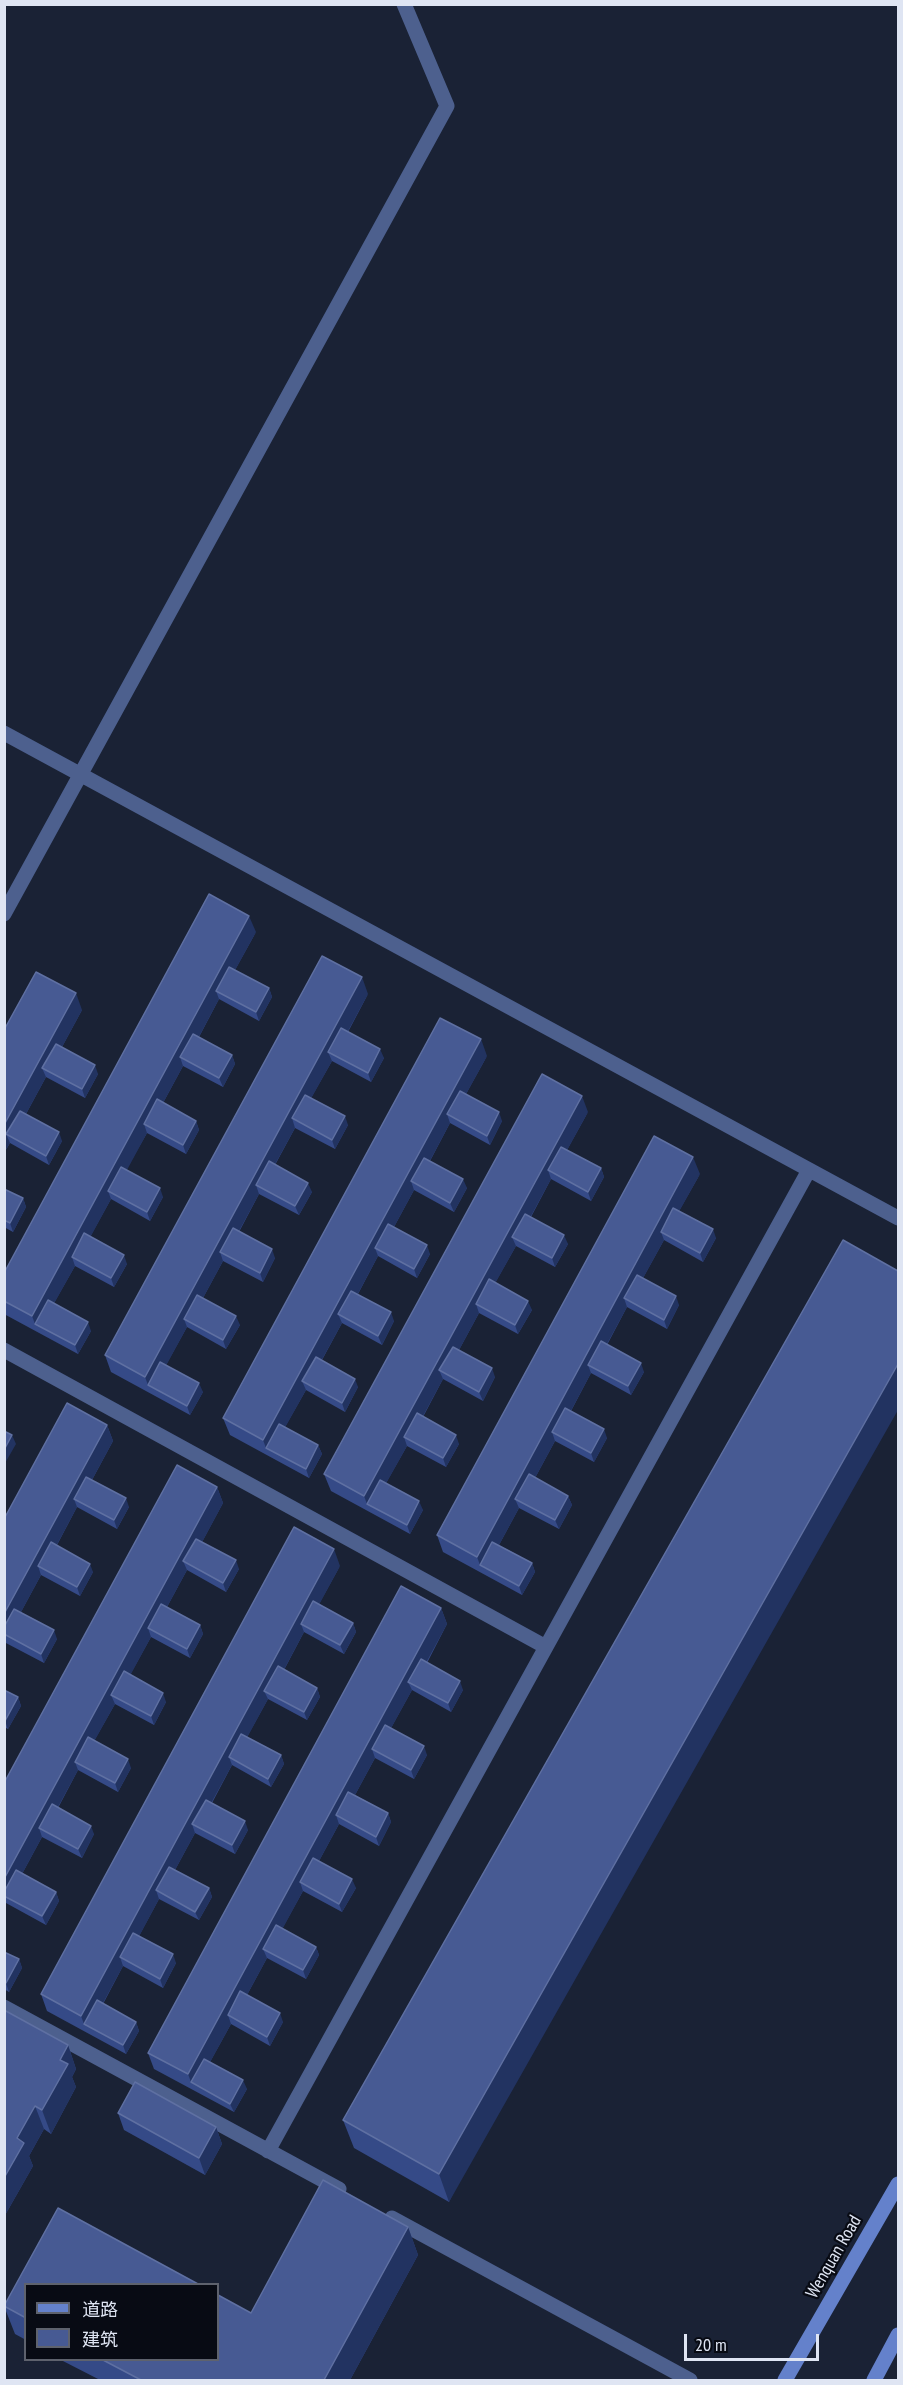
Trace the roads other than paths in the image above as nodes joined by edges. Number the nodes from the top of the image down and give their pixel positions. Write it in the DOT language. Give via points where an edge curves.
graph roads {
  1 [pos="405,4"];
  2 [pos="4,733"];
  3 [pos="80,774"];
  4 [pos="4,914"];
  5 [pos="809,1170"];
  6 [pos="898,1218"];
  7 [pos="4,1350"];
  8 [pos="546,1647"];
  9 [pos="4,2007"];
  10 [pos="268,2151"];
  11 [pos="898,2184"];
  12 [pos="353,2197"];
  13 [pos="374,2208"];
  14 [pos="898,2335"];
  15 [pos="690,2380"];
  16 [pos="785,2380"];
  17 [pos="874,2380"];
  1 -- 3 [label="street" via="447,106"];
  2 -- 3 [label="street"];
  3 -- 4 [label="street"];
  3 -- 5 [label="street"];
  5 -- 6 [label="street"];
  5 -- 8 [label="street"];
  7 -- 8 [label="street"];
  8 -- 10 [label="street"];
  9 -- 10 [label="street"];
  10 -- 12 [label="street"];
  11 -- 16 [label="main road, Wenquan Road"];
  13 -- 15 [label="street"];
  14 -- 17 [label="main road"];
}
